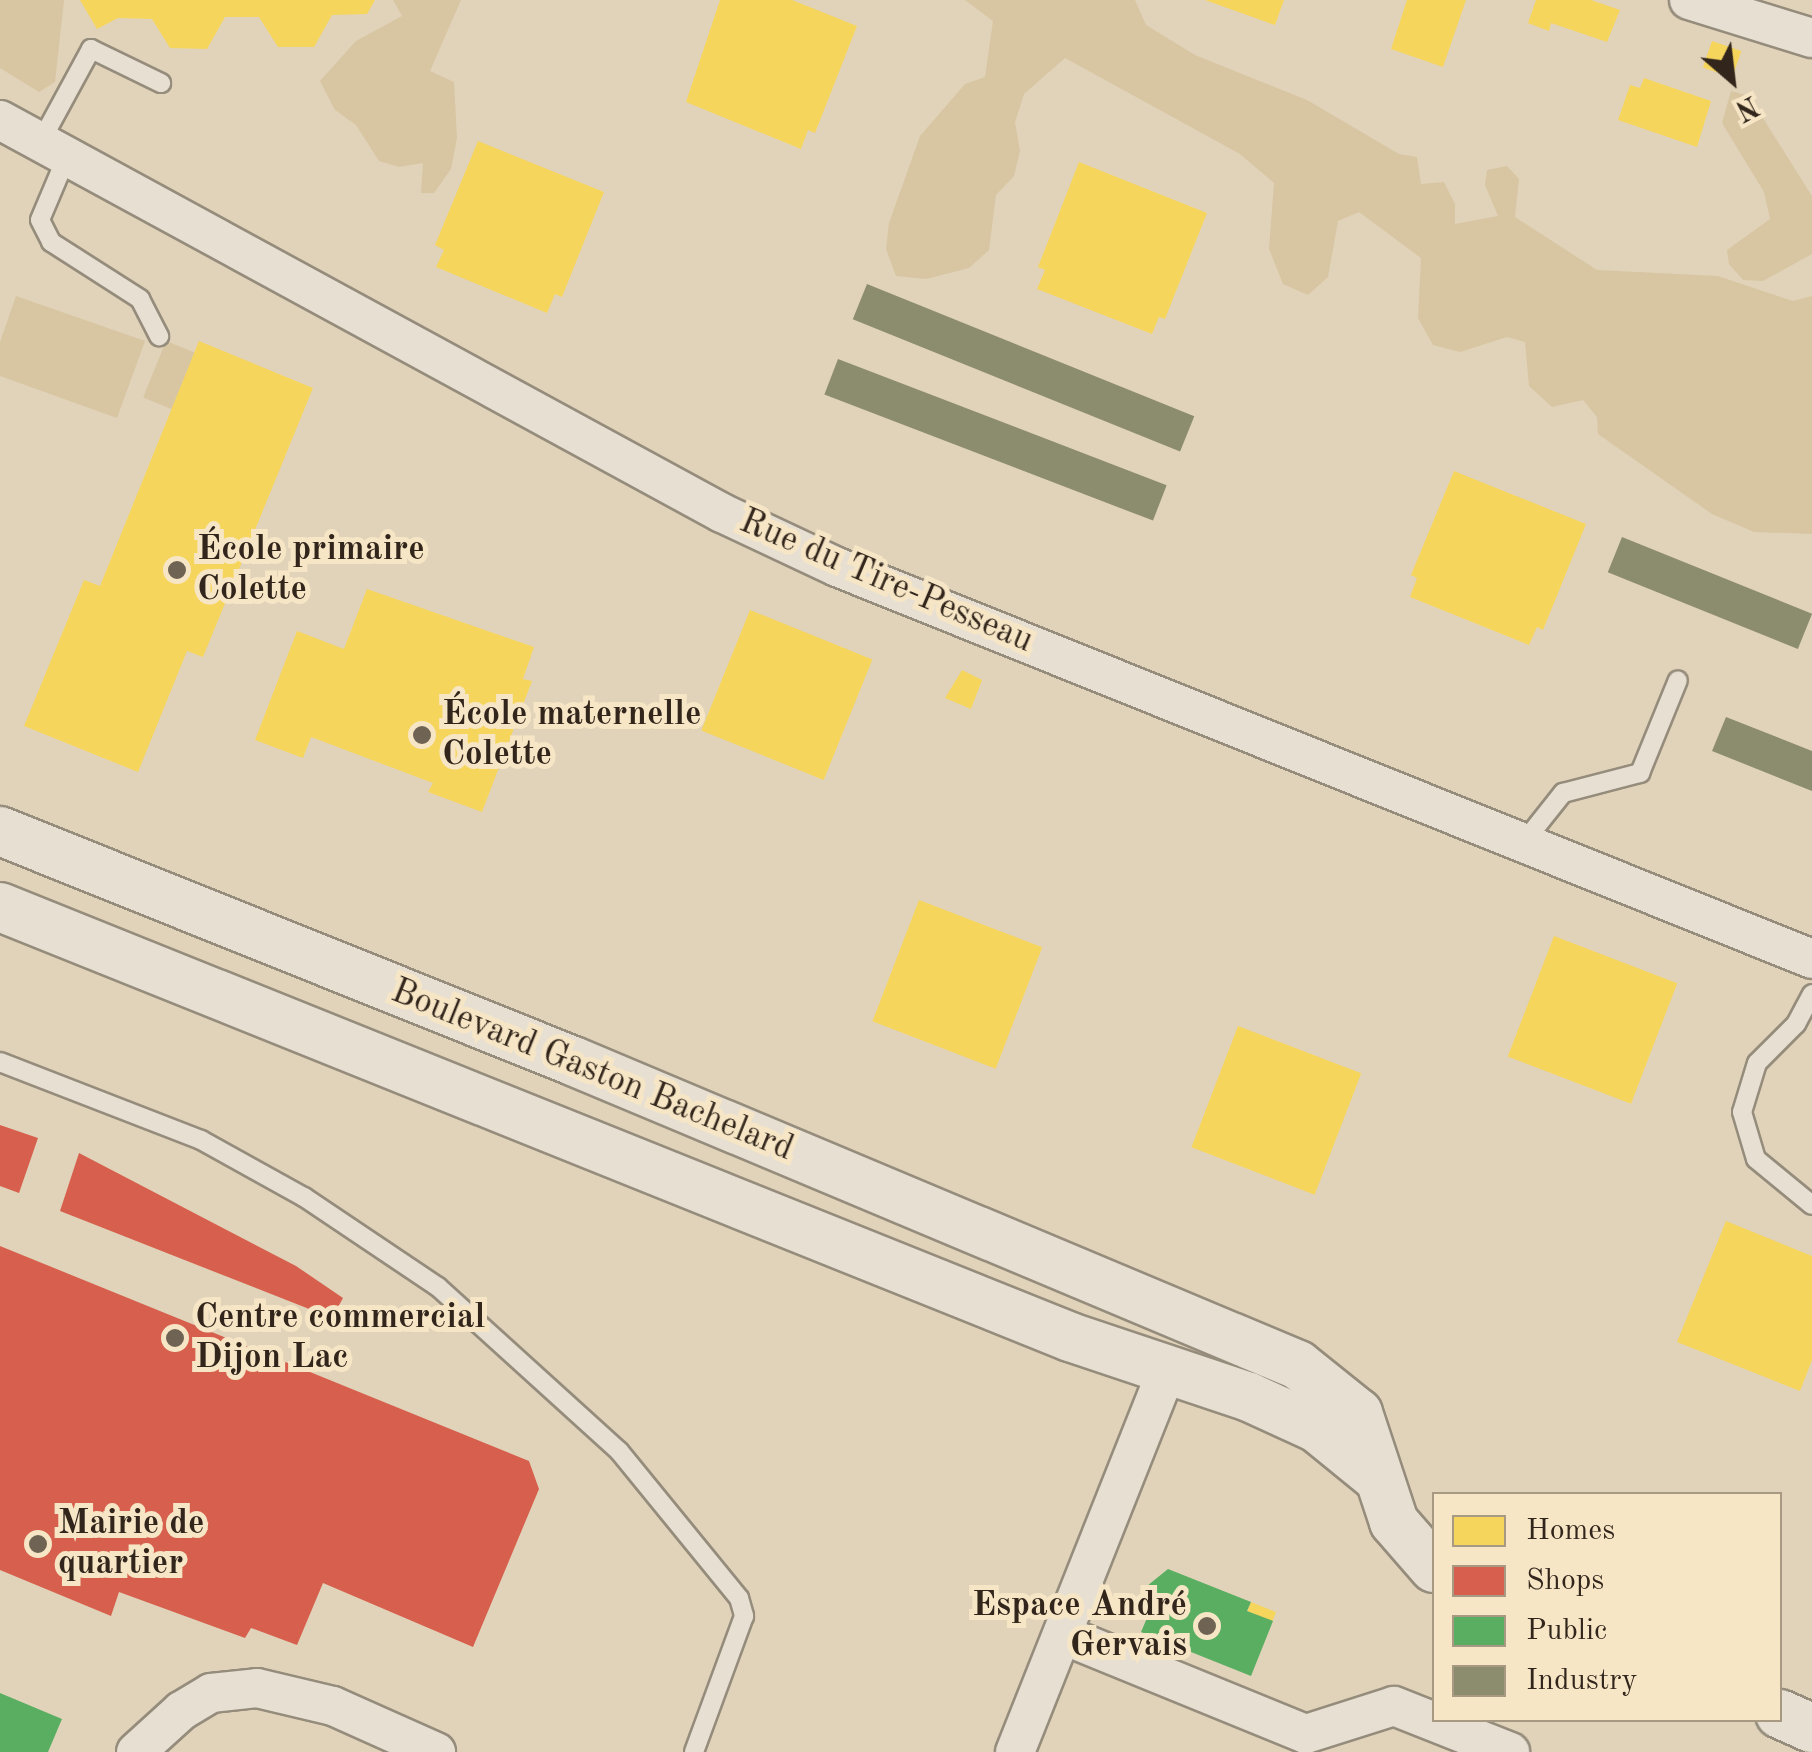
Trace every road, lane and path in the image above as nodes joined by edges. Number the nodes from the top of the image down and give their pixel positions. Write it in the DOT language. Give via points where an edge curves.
graph roads {
  1 [pos="1689,0"];
  2 [pos="1812,38"];
  3 [pos="161,83"];
  4 [pos="0,120"];
  5 [pos="54,150"];
  6 [pos="159,336"];
  7 [pos="1678,680"];
  8 [pos="0,831"];
  9 [pos="1524,842"];
  10 [pos="0,907"];
  11 [pos="1812,959"];
  12 [pos="1812,994"];
  13 [pos="0,1062"];
  14 [pos="1812,1205"];
  15 [pos="1182,1318"];
  16 [pos="1167,1372"];
  17 [pos="1377,1477"];
  18 [pos="1432,1566"];
  19 [pos="1063,1636"];
  20 [pos="1782,1715"];
  21 [pos="1432,1721"];
  22 [pos="1434,1722"];
  23 [pos="1812,1728"];
  24 [pos="136,1752"];
  25 [pos="436,1752"];
  26 [pos="694,1752"];
  27 [pos="1015,1752"];
  28 [pos="1510,1752"];
  1 -- 2 [label="street"];
  3 -- 5 [label="lane" via="91,49"];
  4 -- 5 [label="street, Rue du Tire-Pesseau"];
  5 -- 6 [label="lane" via="40,220 51,242 140,299"];
  5 -- 9 [label="street, Rue du Tire-Pesseau" via="820,560"];
  7 -- 9 [label="lane" via="1640,773 1563,793"];
  8 -- 15 [label="street, Boulevard Gaston Bachelard" via="574,1061"];
  9 -- 11 [label="street, Rue du Tire-Pesseau"];
  10 -- 16 [label="street, Boulevard Gaston Bachelard"];
  12 -- 14 [label="lane" via="1796,1024 1757,1063 1742,1112 1756,1159"];
  13 -- 26 [label="lane" via="200,1140 304,1197 438,1287 619,1451 739,1598 744,1616"];
  15 -- 16 [label="street"];
  15 -- 17 [label="street, Boulevard Gaston Bachelard" via="1298,1365 1330,1386 1358,1413"];
  16 -- 17 [label="street, Boulevard Gaston Bachelard" via="1317,1428"];
  16 -- 19 [label="street"];
  17 -- 18 [label="street, Boulevard Gaston Bachelard" via="1394,1522"];
  19 -- 21 [label="street" via="1306,1734 1394,1706"];
  19 -- 27 [label="street"];
  20 -- 23 [label="street"];
  22 -- 28 [label="street"];
  24 -- 25 [label="street" via="181,1710 211,1693 257,1688 333,1706"];
}
